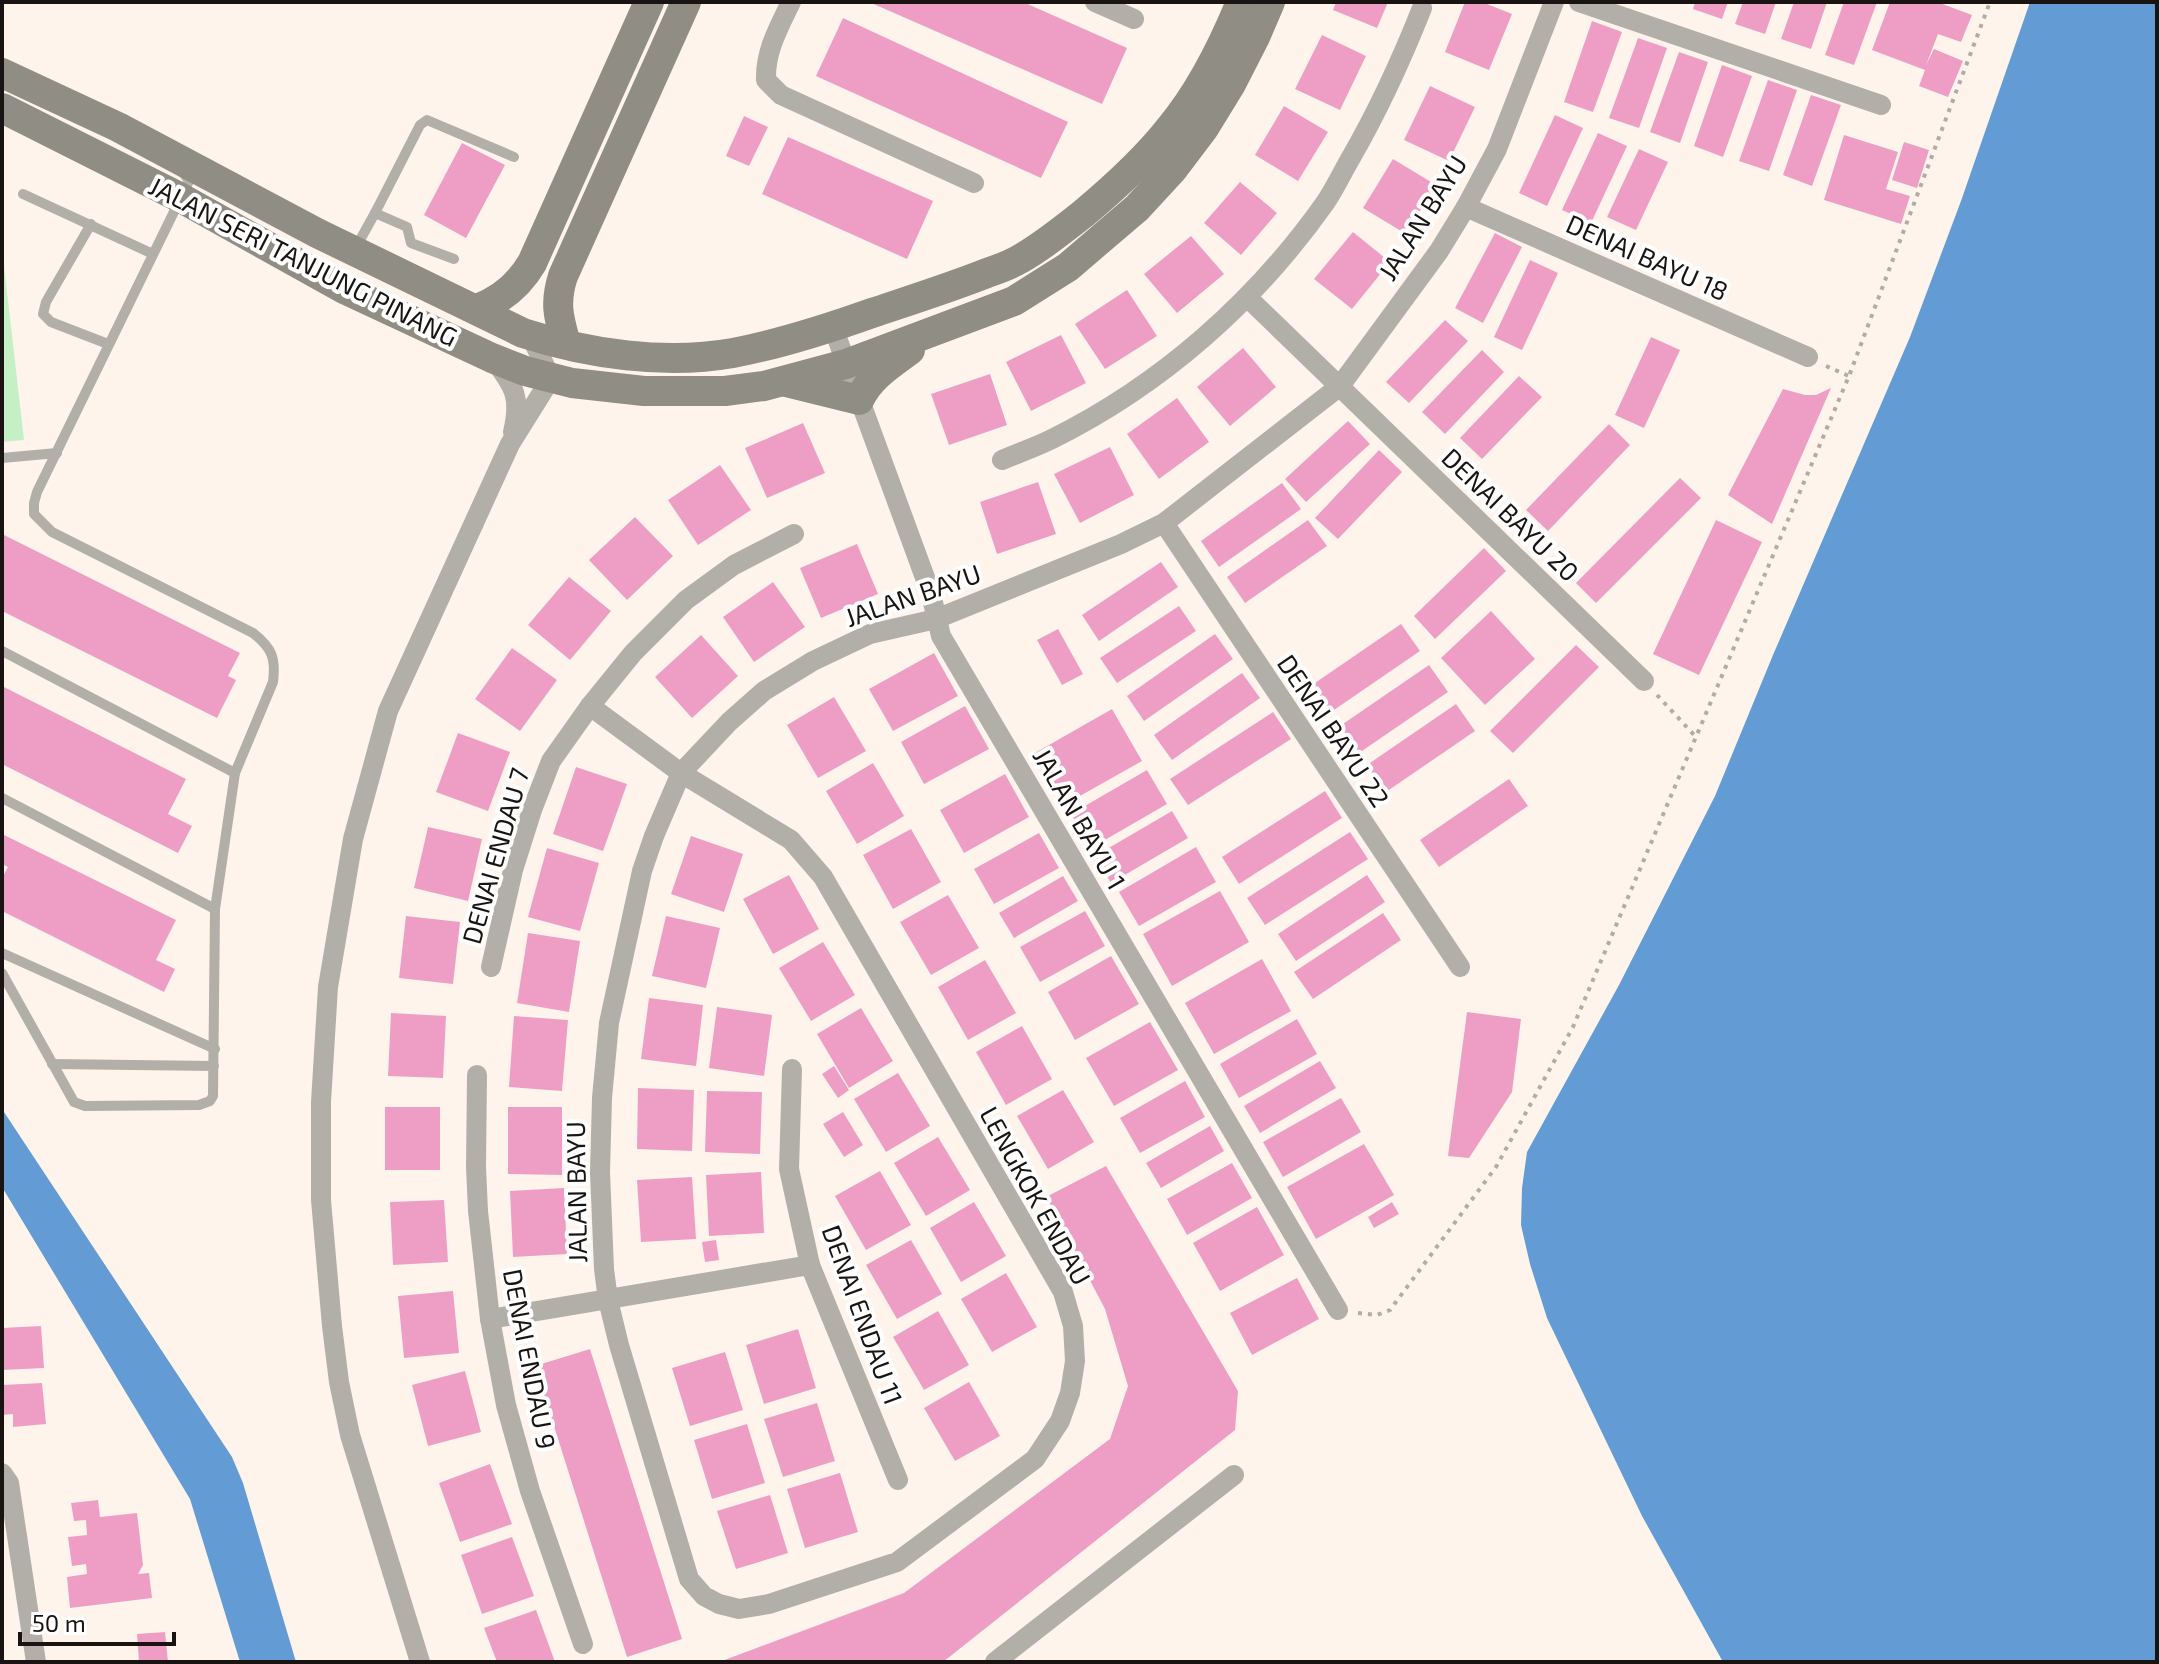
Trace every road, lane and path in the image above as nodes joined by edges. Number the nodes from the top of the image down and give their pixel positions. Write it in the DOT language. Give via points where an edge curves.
graph roads {
  1 [pos="649,2"];
  2 [pos="686,2"];
  3 [pos="791,2"];
  4 [pos="1095,2"];
  5 [pos="1241,2"];
  6 [pos="1270,2"];
  7 [pos="1554,2"];
  8 [pos="1579,2"];
  9 [pos="1990,2"];
  10 [pos="1422,8"];
  11 [pos="1134,19"];
  12 [pos="2,73"];
  13 [pos="1881,105"];
  14 [pos="2,108"];
  15 [pos="173,157"];
  16 [pos="514,157"];
  17 [pos="974,183"];
  18 [pos="23,194"];
  19 [pos="181,198"];
  20 [pos="1466,207"];
  21 [pos="375,213"];
  22 [pos="91,224"];
  23 [pos="354,250"];
  24 [pos="153,254"];
  25 [pos="454,259"];
  26 [pos="1248,298"];
  27 [pos="477,309"];
  28 [pos="833,327"];
  29 [pos="937,331"];
  30 [pos="523,333"];
  31 [pos="108,344"];
  32 [pos="566,344"];
  33 [pos="1808,357"];
  34 [pos="492,358"];
  35 [pos="846,364"];
  36 [pos="1849,376"];
  37 [pos="547,377"];
  38 [pos="784,382"];
  39 [pos="1340,386"];
  40 [pos="859,400"];
  41 [pos="510,444"];
  42 [pos="57,453"];
  43 [pos="2,458"];
  44 [pos="1002,460"];
  45 [pos="1164,523"];
  46 [pos="794,534"];
  47 [pos="936,619"];
  48 [pos="2,651"];
  49 [pos="1644,681"];
  50 [pos="590,706"];
  51 [pos="1696,737"];
  52 [pos="235,773"];
  53 [pos="681,773"];
  54 [pos="2,798"];
  55 [pos="215,909"];
  56 [pos="2,953"];
  57 [pos="491,967"];
  58 [pos="1460,967"];
  59 [pos="2,973"];
  60 [pos="215,1049"];
  61 [pos="52,1064"];
  62 [pos="214,1066"];
  63 [pos="792,1069"];
  64 [pos="477,1075"];
  65 [pos="810,1265"];
  66 [pos="608,1300"];
  67 [pos="1338,1310"];
  68 [pos="490,1319"];
  69 [pos="2,1473"];
  70 [pos="1234,1475"];
  71 [pos="898,1480"];
  72 [pos="689,1579"];
  73 [pos="583,1644"];
  74 [pos="36,1662"];
  75 [pos="420,1662"];
  76 [pos="995,1662"];
  1 -- 27 [label="main road" via="532,263 513,287"];
  2 -- 32 [label="main road" via="563,276 557,307"];
  3 -- 17 [label="street" via="766,66 766,80 781,95"];
  4 -- 11 [label="street"];
  5 -- 28 [label="main road, JALAN SERI TANJUNG PINANG" via="1172,127 1105,196 1063,230 1019,260"];
  6 -- 29 [label="main road, JALAN SERI TANJUNG PINANG" via="1204,128 1137,208 1038,287"];
  7 -- 20 [label="street, JALAN BAYU" via="1497,149"];
  8 -- 13 [label="street"];
  9 -- 36 [label="path"];
  10 -- 26 [label="street" via="1373,119 1325,202"];
  12 -- 15 [label="main road, JALAN SERI TANJUNG PINANG"];
  14 -- 19 [label="main road, JALAN SERI TANJUNG PINANG"];
  15 -- 19 [label="lane" via="189,181"];
  15 -- 23 [label="main road, JALAN SERI TANJUNG PINANG"];
  16 -- 21 [label="lane" via="427,120"];
  18 -- 22 [label="lane"];
  19 -- 24 [label="lane"];
  19 -- 34 [label="main road, JALAN SERI TANJUNG PINANG" via="344,289"];
  20 -- 33 [label="street, DENAI BAYU 18"];
  20 -- 39 [label="street, JALAN BAYU"];
  21 -- 23 [label="lane"];
  21 -- 25 [label="lane" via="407,227 411,243"];
  22 -- 24 [label="lane"];
  22 -- 31 [label="lane" via="43,314"];
  23 -- 27 [label="main road, JALAN SERI TANJUNG PINANG"];
  24 -- 31 [label="lane"];
  26 -- 39 [label="street, DENAI BAYU 20"];
  26 -- 44 [label="street" via="1126,396 1052,439"];
  27 -- 30 [label="main road, JALAN SERI TANJUNG PINANG"];
  28 -- 32 [label="main road, JALAN SERI TANJUNG PINANG" via="731,353 685,357 635,356"];
  28 -- 35 [label="street, JALAN BAYU 1"];
  29 -- 35 [label="main road, JALAN SERI TANJUNG PINANG"];
  29 -- 40 [label="main road" via="878,373"];
  30 -- 32 [label="main road, JALAN SERI TANJUNG PINANG"];
  30 -- 37 [label="street" via="540,352"];
  31 -- 42 [label="lane"];
  33 -- 36 [label="path"];
  34 -- 37 [label="main road, JALAN SERI TANJUNG PINANG"];
  34 -- 41 [label="street" via="517,397"];
  35 -- 38 [label="main road, JALAN SERI TANJUNG PINANG"];
  35 -- 40 [label="street, JALAN BAYU 1"];
  36 -- 51 [label="path"];
  37 -- 38 [label="main road, JALAN SERI TANJUNG PINANG" via="680,392"];
  37 -- 41 [label="street" via="541,397"];
  38 -- 40 [label="main road"];
  39 -- 45 [label="street, JALAN BAYU"];
  39 -- 49 [label="street, DENAI BAYU 20"];
  40 -- 47 [label="street, JALAN BAYU 1"];
  41 -- 75 [label="street" via="388,711 353,839 328,987 321,1200 339,1382 350,1435"];
  42 -- 43 [label="lane"];
  42 -- 52 [label="lane" via="34,503 34,514 52,532 253,633 272,654 273,682"];
  45 -- 47 [label="street, JALAN BAYU"];
  45 -- 58 [label="street, DENAI BAYU 22"];
  46 -- 50 [label="street, DENAI ENDAU 7" via="734,565 686,600"];
  47 -- 53 [label="street, JALAN BAYU" via="870,634 813,661 764,691"];
  47 -- 67 [label="street, JALAN BAYU 1" via="941,636"];
  48 -- 52 [label="lane"];
  49 -- 51 [label="path"];
  50 -- 53 [label="street, LENGKOK ENDAU"];
  50 -- 57 [label="street, DENAI ENDAU 7" via="551,761 541,785 513,870"];
  51 -- 67 [label="path" via="1573,1027 1496,1167 1390,1310 1377,1315"];
  52 -- 55 [label="lane"];
  53 -- 66 [label="street, JALAN BAYU" via="642,871 609,1023 600,1172"];
  53 -- 72 [label="street, LENGKOK ENDAU" via="791,840 823,877 1063,1292 1073,1326 1075,1361 1060,1421 1035,1459 897,1562 739,1609 704,1596"];
  54 -- 55 [label="lane"];
  55 -- 60 [label="lane"];
  56 -- 60 [label="lane"];
  59 -- 61 [label="lane"];
  60 -- 62 [label="lane"];
  61 -- 62 [label="lane"];
  61 -- 62 [label="lane" via="71,1098 85,1106 205,1104 213,1096"];
  63 -- 65 [label="street, DENAI ENDAU 11" via="789,1169"];
  64 -- 68 [label="street, DENAI ENDAU 9" via="478,1211"];
  65 -- 66 [label="street"];
  65 -- 71 [label="street, DENAI ENDAU 11"];
  66 -- 68 [label="street"];
  66 -- 72 [label="street, JALAN BAYU"];
  68 -- 73 [label="street, DENAI ENDAU 9" via="530,1491"];
  69 -- 74 [label="street" via="9,1483"];
  70 -- 76 [label="street"];
}
